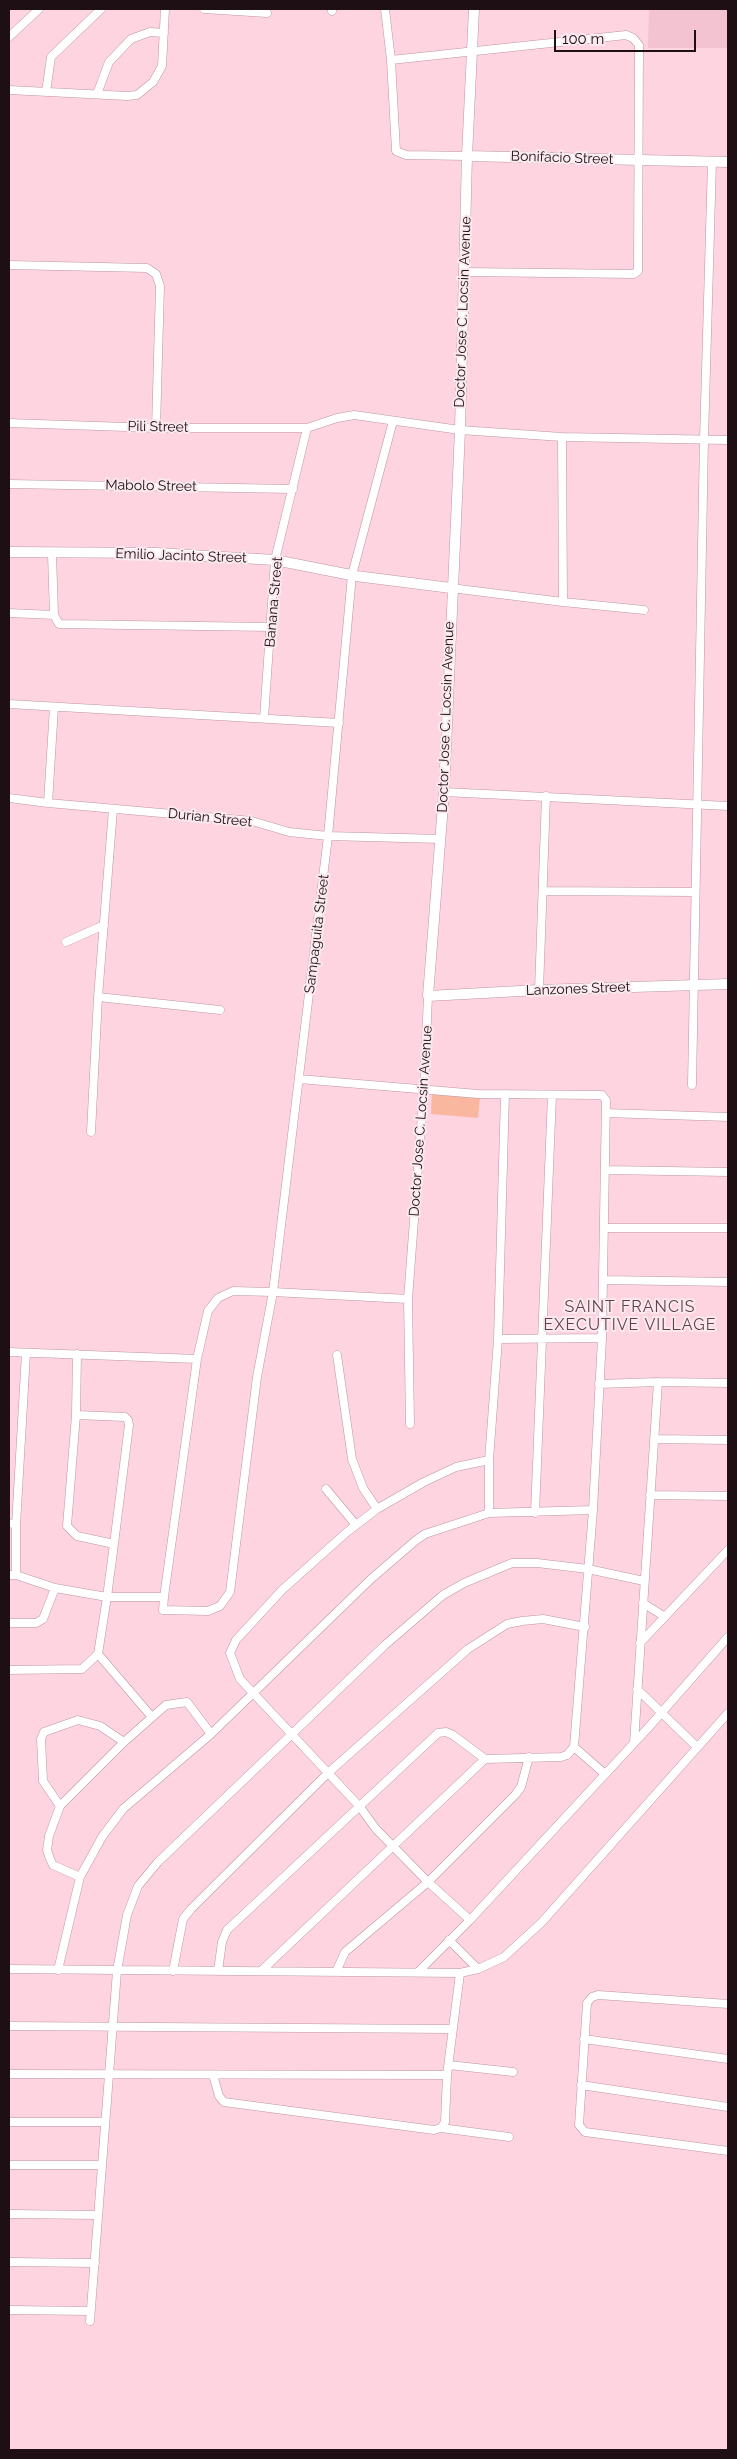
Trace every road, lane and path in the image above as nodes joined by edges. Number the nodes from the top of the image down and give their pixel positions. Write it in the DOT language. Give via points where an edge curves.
graph roads {
  1 [pos="40,9"];
  2 [pos="101,9"];
  3 [pos="165,9"];
  4 [pos="204,9"];
  5 [pos="385,9"];
  6 [pos="474,9"];
  7 [pos="267,12"];
  8 [pos="164,33"];
  9 [pos="9,37"];
  10 [pos="472,52"];
  11 [pos="391,60"];
  12 [pos="9,90"];
  13 [pos="46,92"];
  14 [pos="97,94"];
  15 [pos="467,156"];
  16 [pos="637,160"];
  17 [pos="712,162"];
  18 [pos="728,162"];
  19 [pos="9,265"];
  20 [pos="465,272"];
  21 [pos="393,421"];
  22 [pos="9,423"];
  23 [pos="156,428"];
  24 [pos="307,428"];
  25 [pos="460,430"];
  26 [pos="562,438"];
  27 [pos="704,439"];
  28 [pos="728,440"];
  29 [pos="9,484"];
  30 [pos="293,489"];
  31 [pos="9,552"];
  32 [pos="52,554"];
  33 [pos="275,560"];
  34 [pos="352,575"];
  35 [pos="452,588"];
  36 [pos="563,602"];
  37 [pos="644,610"];
  38 [pos="9,613"];
  39 [pos="54,615"];
  40 [pos="271,627"];
  41 [pos="9,704"];
  42 [pos="54,707"];
  43 [pos="264,718"];
  44 [pos="339,722"];
  45 [pos="444,792"];
  46 [pos="546,796"];
  47 [pos="9,798"];
  48 [pos="48,803"];
  49 [pos="697,804"];
  50 [pos="728,806"];
  51 [pos="113,809"];
  52 [pos="328,836"];
  53 [pos="440,839"];
  54 [pos="544,891"];
  55 [pos="694,892"];
  56 [pos="104,925"];
  57 [pos="66,942"];
  58 [pos="728,984"];
  59 [pos="692,985"];
  60 [pos="538,990"];
  61 [pos="428,996"];
  62 [pos="98,997"];
  63 [pos="220,1010"];
  64 [pos="299,1079"];
  65 [pos="692,1085"];
  66 [pos="424,1088"];
  67 [pos="505,1094"];
  68 [pos="552,1096"];
  69 [pos="606,1113"];
  70 [pos="728,1118"];
  71 [pos="91,1132"];
  72 [pos="606,1170"];
  73 [pos="728,1172"];
  74 [pos="604,1228"];
  75 [pos="728,1228"];
  76 [pos="605,1280"];
  77 [pos="728,1282"];
  78 [pos="273,1292"];
  79 [pos="408,1299"];
  80 [pos="544,1338"];
  81 [pos="602,1338"];
  82 [pos="498,1339"];
  83 [pos="9,1352"];
  84 [pos="26,1353"];
  85 [pos="77,1354"];
  86 [pos="337,1355"];
  87 [pos="197,1359"];
  88 [pos="658,1382"];
  89 [pos="728,1383"];
  90 [pos="599,1384"];
  91 [pos="76,1415"];
  92 [pos="410,1424"];
  93 [pos="654,1439"];
  94 [pos="728,1440"];
  95 [pos="489,1460"];
  96 [pos="326,1489"];
  97 [pos="650,1494"];
  98 [pos="728,1496"];
  99 [pos="377,1509"];
  100 [pos="593,1510"];
  101 [pos="489,1513"];
  102 [pos="534,1513"];
  103 [pos="12,1524"];
  104 [pos="356,1525"];
  105 [pos="114,1544"];
  106 [pos="728,1550"];
  107 [pos="588,1570"];
  108 [pos="12,1575"];
  109 [pos="644,1581"];
  110 [pos="55,1588"];
  111 [pos="164,1596"];
  112 [pos="107,1597"];
  113 [pos="643,1603"];
  114 [pos="665,1617"];
  115 [pos="9,1623"];
  116 [pos="585,1627"];
  117 [pos="728,1637"];
  118 [pos="640,1643"];
  119 [pos="98,1654"];
  120 [pos="9,1670"];
  121 [pos="637,1688"];
  122 [pos="254,1694"];
  123 [pos="662,1712"];
  124 [pos="728,1713"];
  125 [pos="151,1716"];
  126 [pos="211,1734"];
  127 [pos="292,1734"];
  128 [pos="124,1742"];
  129 [pos="634,1743"];
  130 [pos="574,1747"];
  131 [pos="697,1747"];
  132 [pos="529,1757"];
  133 [pos="485,1759"];
  134 [pos="328,1773"];
  135 [pos="605,1774"];
  136 [pos="60,1806"];
  137 [pos="360,1807"];
  138 [pos="393,1846"];
  139 [pos="80,1877"];
  140 [pos="428,1882"];
  141 [pos="470,1920"];
  142 [pos="449,1940"];
  143 [pos="9,1969"];
  144 [pos="478,1969"];
  145 [pos="58,1970"];
  146 [pos="117,1971"];
  147 [pos="173,1971"];
  148 [pos="218,1971"];
  149 [pos="262,1971"];
  150 [pos="336,1972"];
  151 [pos="418,1972"];
  152 [pos="460,1973"];
  153 [pos="728,2004"];
  154 [pos="112,2025"];
  155 [pos="9,2026"];
  156 [pos="452,2028"];
  157 [pos="584,2039"];
  158 [pos="728,2058"];
  159 [pos="448,2065"];
  160 [pos="513,2072"];
  161 [pos="9,2074"];
  162 [pos="108,2074"];
  163 [pos="213,2074"];
  164 [pos="447,2075"];
  165 [pos="581,2085"];
  166 [pos="728,2107"];
  167 [pos="9,2122"];
  168 [pos="105,2122"];
  169 [pos="441,2128"];
  170 [pos="509,2137"];
  171 [pos="728,2150"];
  172 [pos="9,2165"];
  173 [pos="101,2165"];
  174 [pos="9,2214"];
  175 [pos="97,2215"];
  176 [pos="9,2262"];
  177 [pos="95,2263"];
  178 [pos="9,2310"];
  179 [pos="90,2310"];
  180 [pos="90,2321"];
  1 -- 9 [label="street"];
  2 -- 13 [label="street" via="51,57"];
  3 -- 8 [label="street"];
  4 -- 7 [label="street"];
  5 -- 11 [label="street"];
  6 -- 10 [label="street, Doctor Jose C. Locsin Avenue"];
  8 -- 14 [label="street" via="150,32 131,39 109,62"];
  8 -- 14 [label="street" via="162,66 146,89 137,95"];
  10 -- 11 [label="street"];
  10 -- 15 [label="street, Doctor Jose C. Locsin Avenue"];
  10 -- 16 [label="street" via="626,35 633,38 639,45"];
  11 -- 15 [label="street, Bonifacio Street" via="396,151 406,155"];
  12 -- 13 [label="street"];
  13 -- 14 [label="street"];
  15 -- 16 [label="street, Bonifacio Street"];
  15 -- 20 [label="street, Doctor Jose C. Locsin Avenue"];
  16 -- 17 [label="street, Bonifacio Street"];
  16 -- 20 [label="street" via="639,267 634,274"];
  17 -- 18 [label="street, Bonifacio Street"];
  17 -- 27 [label="street"];
  19 -- 23 [label="street" via="147,268 156,274 160,286"];
  20 -- 25 [label="street, Doctor Jose C. Locsin Avenue"];
  21 -- 24 [label="street, Pili Street" via="354,415"];
  21 -- 25 [label="street, Pili Street"];
  21 -- 34 [label="street, Sampaguita Street"];
  22 -- 23 [label="street, Pili Street"];
  23 -- 24 [label="street, Pili Street"];
  24 -- 30 [label="street, Banana Street"];
  25 -- 26 [label="street, Pili Street"];
  25 -- 35 [label="street, Doctor Jose C. Locsin Avenue"];
  26 -- 27 [label="street, Pili Street"];
  26 -- 36 [label="street"];
  27 -- 28 [label="street, Pili Street"];
  27 -- 49 [label="street"];
  29 -- 30 [label="street, Mabolo Street"];
  30 -- 33 [label="street, Banana Street"];
  31 -- 32 [label="street, Emilio Jacinto Street"];
  32 -- 33 [label="street, Emilio Jacinto Street" via="156,553"];
  32 -- 39 [label="street"];
  33 -- 34 [label="street, Emilio Jacinto Street"];
  33 -- 40 [label="street, Banana Street"];
  34 -- 35 [label="street, Emilio Jacinto Street"];
  34 -- 44 [label="street, Sampaguita Street"];
  35 -- 36 [label="street"];
  35 -- 45 [label="street, Doctor Jose C. Locsin Avenue"];
  36 -- 37 [label="street"];
  38 -- 39 [label="street"];
  39 -- 40 [label="street" via="59,624 66,626"];
  40 -- 43 [label="street, Banana Street"];
  41 -- 42 [label="street"];
  42 -- 43 [label="street"];
  42 -- 48 [label="street"];
  43 -- 44 [label="street"];
  44 -- 52 [label="street, Sampaguita Street"];
  45 -- 46 [label="street"];
  45 -- 53 [label="street, Doctor Jose C. Locsin Avenue"];
  46 -- 49 [label="street"];
  46 -- 54 [label="street"];
  47 -- 48 [label="street, Durian Street"];
  48 -- 51 [label="street, Durian Street"];
  49 -- 50 [label="street"];
  49 -- 55 [label="street"];
  51 -- 52 [label="street, Durian Street" via="252,821 289,832"];
  51 -- 56 [label="street"];
  52 -- 53 [label="street, Durian Street"];
  52 -- 64 [label="street, Sampaguita Street"];
  53 -- 61 [label="street, Doctor Jose C. Locsin Avenue"];
  54 -- 55 [label="street"];
  54 -- 60 [label="street"];
  55 -- 59 [label="street"];
  56 -- 57 [label="street"];
  56 -- 62 [label="street"];
  58 -- 59 [label="street, Lanzones Street"];
  59 -- 60 [label="street, Lanzones Street"];
  59 -- 65 [label="street"];
  60 -- 61 [label="street, Lanzones Street"];
  61 -- 66 [label="street, Doctor Jose C. Locsin Avenue"];
  62 -- 63 [label="street"];
  62 -- 71 [label="street"];
  64 -- 66 [label="street"];
  64 -- 78 [label="street, Sampaguita Street"];
  66 -- 67 [label="street"];
  66 -- 79 [label="street, Doctor Jose C. Locsin Avenue"];
  67 -- 68 [label="street"];
  67 -- 82 [label="street"];
  68 -- 69 [label="street" via="602,1095 606,1100"];
  68 -- 80 [label="street"];
  69 -- 70 [label="street"];
  69 -- 72 [label="street"];
  72 -- 73 [label="street"];
  72 -- 74 [label="street"];
  74 -- 75 [label="street"];
  74 -- 76 [label="street"];
  76 -- 77 [label="street"];
  76 -- 81 [label="street"];
  78 -- 79 [label="street"];
  78 -- 87 [label="street" via="233,1291 218,1298 208,1311"];
  78 -- 111 [label="street, Sampaguita Street" via="258,1377 230,1592 220,1606 208,1611 163,1610"];
  79 -- 92 [label="street, Doctor Jose C. Locsin Avenue"];
  80 -- 81 [label="street"];
  80 -- 82 [label="street"];
  80 -- 102 [label="street"];
  81 -- 90 [label="street"];
  82 -- 95 [label="street"];
  83 -- 84 [label="street"];
  84 -- 85 [label="street"];
  84 -- 103 [label="street"];
  85 -- 87 [label="street"];
  85 -- 91 [label="street"];
  86 -- 99 [label="street" via="352,1460 363,1488"];
  87 -- 111 [label="street"];
  88 -- 89 [label="street"];
  88 -- 90 [label="street"];
  88 -- 93 [label="street"];
  90 -- 100 [label="street"];
  91 -- 105 [label="street" via="67,1526 77,1536"];
  91 -- 105 [label="street" via="125,1417 128,1420"];
  93 -- 94 [label="street"];
  93 -- 97 [label="street"];
  95 -- 99 [label="street" via="456,1467"];
  95 -- 101 [label="street"];
  96 -- 104 [label="street"];
  97 -- 98 [label="street"];
  97 -- 109 [label="street"];
  99 -- 104 [label="street"];
  100 -- 102 [label="street"];
  100 -- 107 [label="street"];
  101 -- 102 [label="street"];
  101 -- 122 [label="street" via="425,1534 414,1541"];
  103 -- 108 [label="street"];
  104 -- 122 [label="street" via="282,1590 236,1640 230,1653 232,1664 240,1680"];
  105 -- 112 [label="street"];
  106 -- 114 [label="street"];
  107 -- 109 [label="street"];
  107 -- 116 [label="street"];
  107 -- 127 [label="street" via="512,1563 464,1583 443,1595 385,1645"];
  108 -- 110 [label="street"];
  109 -- 113 [label="street"];
  110 -- 112 [label="street"];
  110 -- 115 [label="street" via="43,1619 36,1623"];
  111 -- 112 [label="street"];
  112 -- 119 [label="street"];
  113 -- 114 [label="street"];
  113 -- 118 [label="street"];
  114 -- 118 [label="street"];
  116 -- 130 [label="street"];
  116 -- 134 [label="street" via="543,1619 507,1624 491,1632"];
  117 -- 123 [label="street"];
  118 -- 121 [label="street"];
  119 -- 120 [label="street" via="82,1669"];
  119 -- 125 [label="street"];
  121 -- 123 [label="street"];
  121 -- 129 [label="street"];
  122 -- 126 [label="street"];
  122 -- 127 [label="street"];
  123 -- 129 [label="street"];
  123 -- 131 [label="street"];
  124 -- 131 [label="street"];
  125 -- 126 [label="street" via="166,1705 187,1702"];
  125 -- 128 [label="street"];
  126 -- 139 [label="street" via="123,1809 102,1837"];
  127 -- 134 [label="street"];
  127 -- 146 [label="street" via="158,1862 138,1886 127,1915"];
  128 -- 136 [label="street"];
  128 -- 136 [label="street" via="100,1726 78,1720 44,1732 41,1739 43,1781"];
  129 -- 135 [label="street"];
  130 -- 132 [label="street" via="561,1757"];
  130 -- 135 [label="street"];
  131 -- 144 [label="street" via="542,1922 504,1957"];
  132 -- 133 [label="street"];
  132 -- 140 [label="street" via="521,1787 515,1795"];
  133 -- 137 [label="street" via="453,1735 438,1733"];
  133 -- 138 [label="street"];
  134 -- 137 [label="street"];
  134 -- 147 [label="street" via="183,1919"];
  135 -- 141 [label="street"];
  136 -- 139 [label="street" via="49,1836 50,1859 53,1865"];
  137 -- 138 [label="street"];
  137 -- 148 [label="street" via="227,1930"];
  138 -- 140 [label="street"];
  138 -- 149 [label="street"];
  139 -- 145 [label="street"];
  140 -- 141 [label="street"];
  140 -- 150 [label="street" via="345,1952"];
  141 -- 142 [label="street"];
  142 -- 144 [label="street"];
  142 -- 151 [label="street"];
  143 -- 145 [label="street"];
  144 -- 152 [label="street"];
  145 -- 146 [label="street"];
  146 -- 147 [label="street"];
  146 -- 154 [label="street"];
  147 -- 148 [label="street"];
  148 -- 149 [label="street"];
  149 -- 150 [label="street"];
  150 -- 151 [label="street"];
  151 -- 152 [label="street"];
  152 -- 156 [label="street"];
  153 -- 157 [label="street" via="598,1995 588,2003"];
  154 -- 155 [label="street"];
  154 -- 156 [label="street"];
  154 -- 162 [label="street"];
  156 -- 159 [label="street"];
  157 -- 158 [label="street"];
  157 -- 165 [label="street"];
  159 -- 160 [label="street"];
  159 -- 164 [label="street"];
  161 -- 162 [label="street"];
  162 -- 163 [label="street"];
  162 -- 168 [label="street"];
  163 -- 164 [label="street"];
  163 -- 169 [label="street" via="224,2102 434,2130"];
  164 -- 169 [label="street" via="445,2122"];
  165 -- 166 [label="street"];
  165 -- 171 [label="street" via="579,2125 585,2132"];
  167 -- 168 [label="street"];
  168 -- 173 [label="street"];
  169 -- 170 [label="street"];
  172 -- 173 [label="street"];
  173 -- 175 [label="street"];
  174 -- 175 [label="street"];
  175 -- 177 [label="street"];
  176 -- 177 [label="street"];
  177 -- 179 [label="street"];
  178 -- 179 [label="street"];
  179 -- 180 [label="street"];
}
